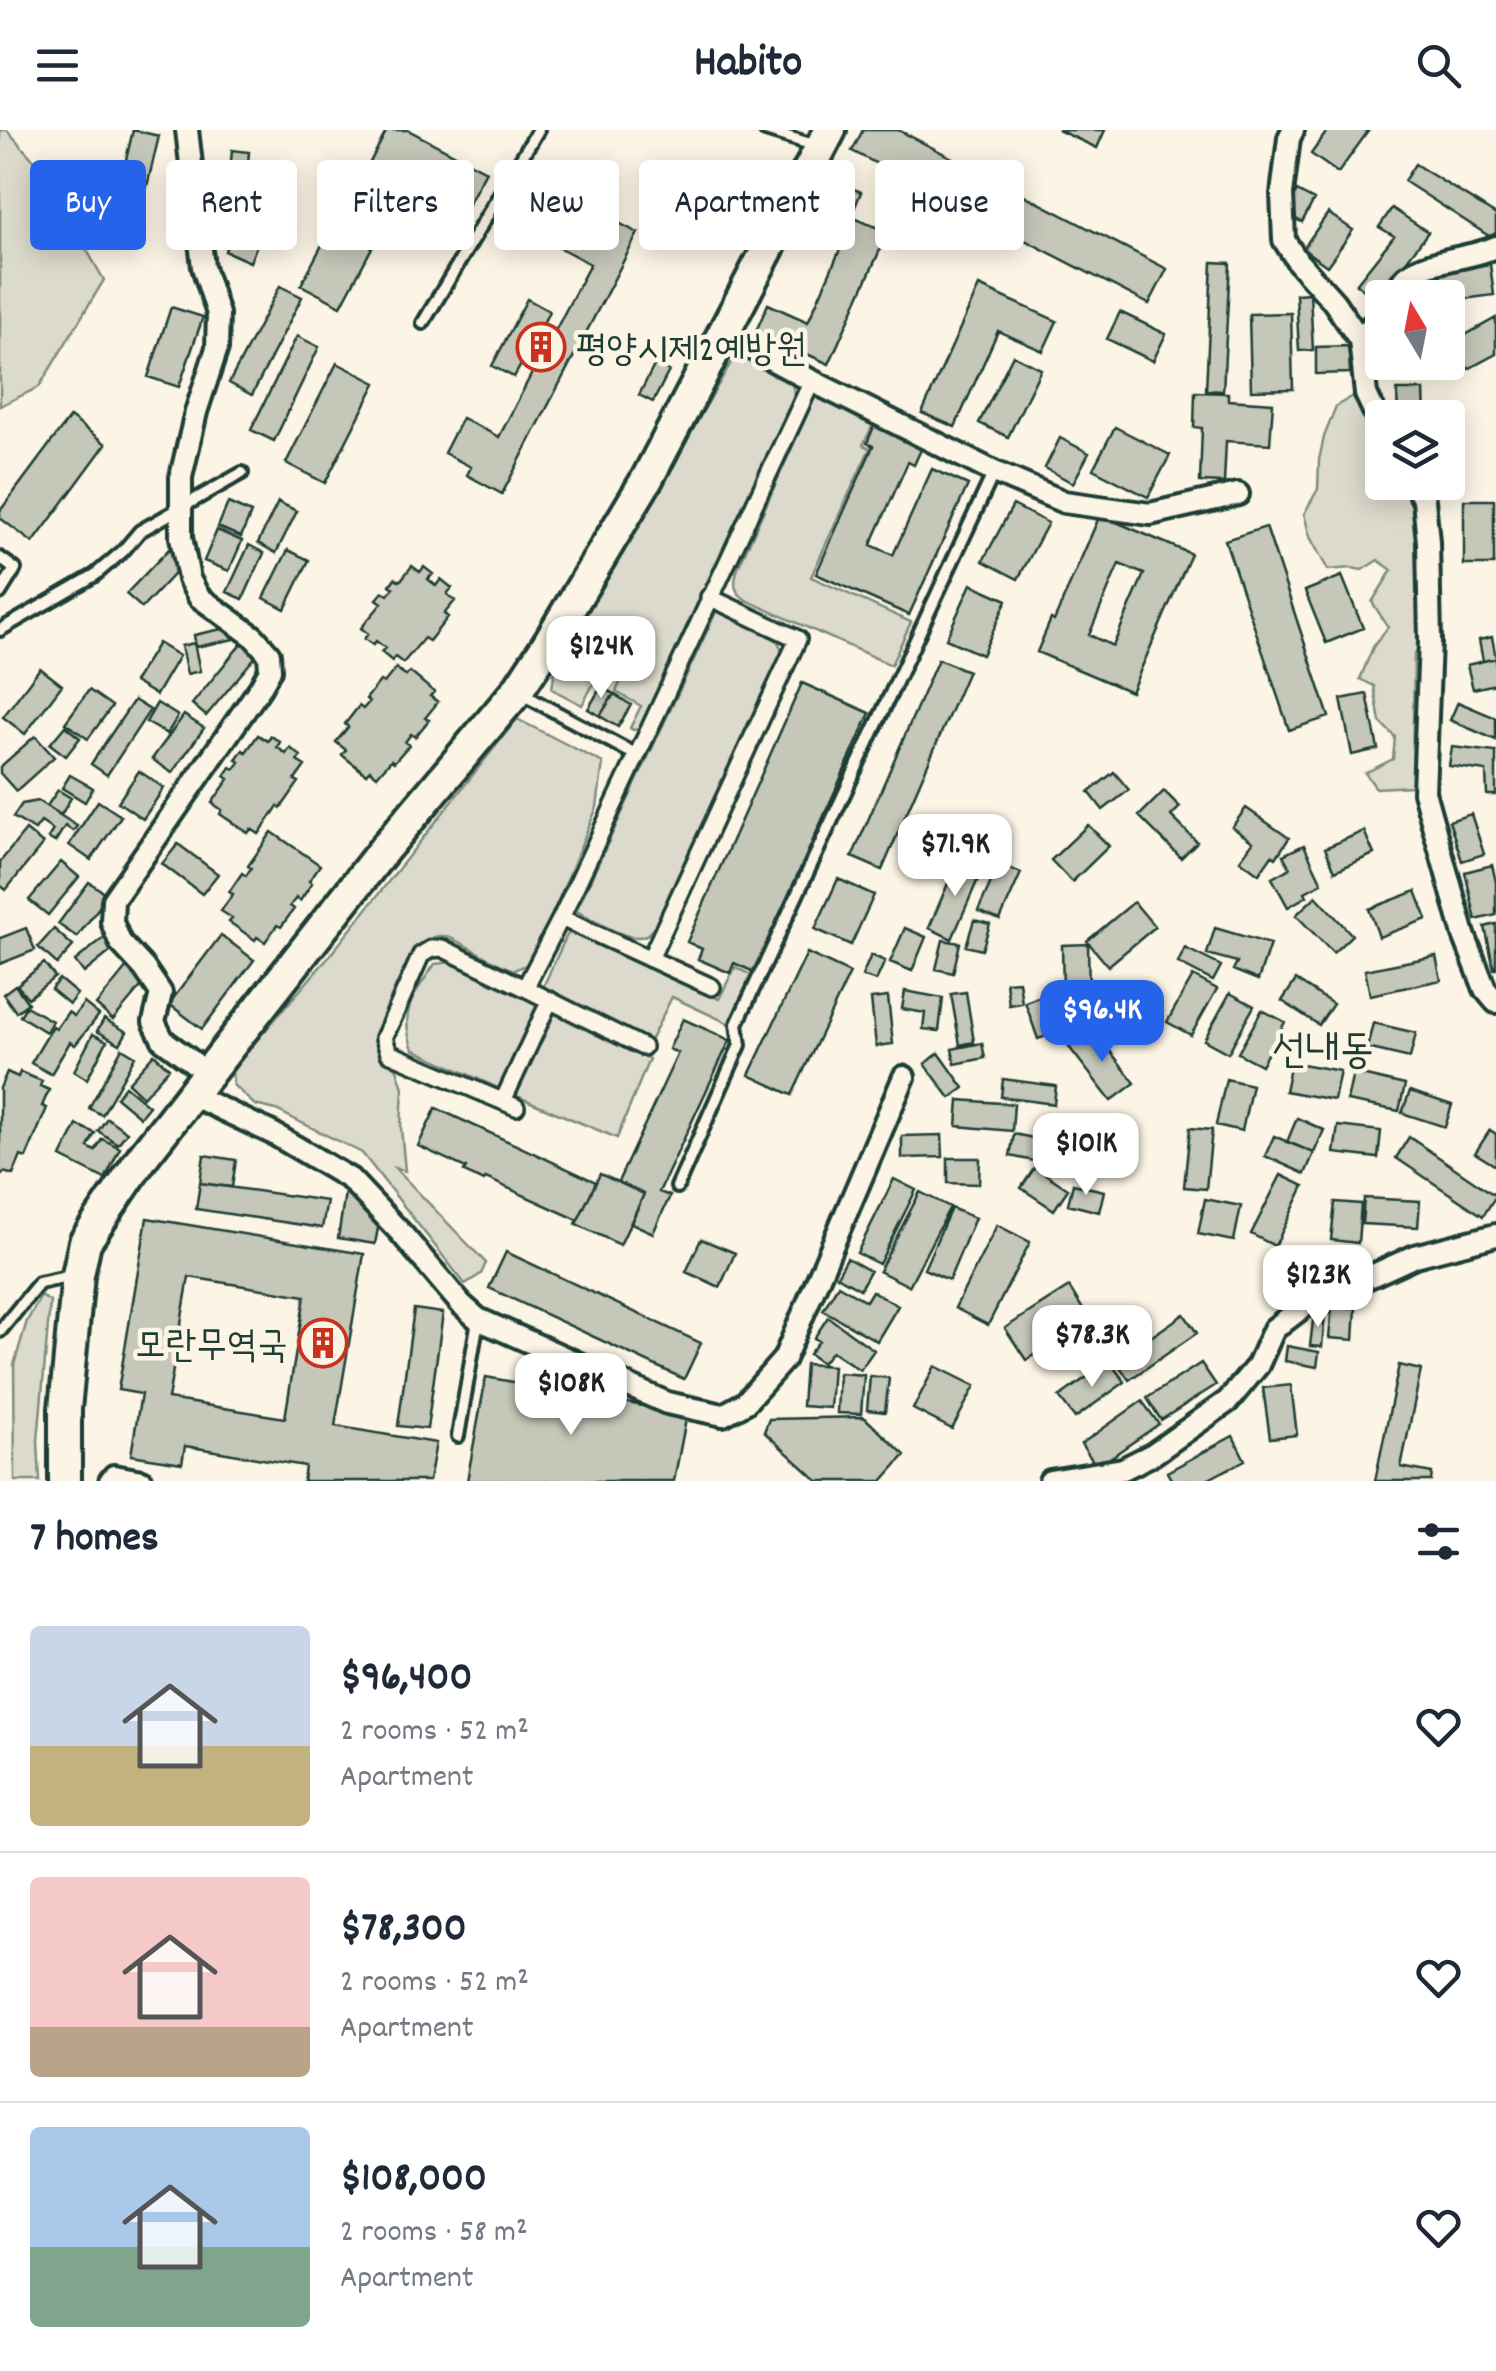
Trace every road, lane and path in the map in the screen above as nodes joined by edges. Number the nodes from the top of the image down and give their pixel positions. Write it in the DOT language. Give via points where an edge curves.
graph roads {
  1 [pos="187,130"];
  2 [pos="538,130"];
  3 [pos="765,130"];
  4 [pos="1293,130"];
  5 [pos="825,139"];
  6 [pos="1496,247"];
  7 [pos="1405,280"];
  8 [pos="423,323"];
  9 [pos="724,334"];
  10 [pos="1365,334"];
  11 [pos="1360,340"];
  12 [pos="812,381"];
  13 [pos="1369,400"];
  14 [pos="994,472"];
  15 [pos="242,473"];
  16 [pos="1238,494"];
  17 [pos="1424,500"];
  18 [pos="181,506"];
  19 [pos="0,558"];
  20 [pos="0,594"];
  21 [pos="709,596"];
  22 [pos="0,630"];
  23 [pos="517,691"];
  24 [pos="636,754"];
  25 [pos="561,918"];
  26 [pos="650,959"];
  27 [pos="525,988"];
  28 [pos="712,988"];
  29 [pos="550,1000"];
  30 [pos="1496,1002"];
  31 [pos="643,1047"];
  32 [pos="904,1078"];
  33 [pos="200,1085"];
  34 [pos="677,1187"];
  35 [pos="1496,1235"];
  36 [pos="78,1275"];
  37 [pos="478,1320"];
  38 [pos="0,1330"];
  39 [pos="458,1436"];
  40 [pos="65,1481"];
  41 [pos="110,1481"];
  42 [pos="142,1481"];
  43 [pos="1050,1481"];
  1 -- 18 [label="street" via="218,348 180,477"];
  2 -- 8 [label="lane"];
  3 -- 5 [label="lane"];
  4 -- 11 [label="street" via="1282,194 1284,240"];
  5 -- 9 [label="main road"];
  6 -- 7 [label="street" via="1433,264"];
  9 -- 12 [label="street"];
  9 -- 23 [label="main road" via="647,479"];
  10 -- 11 [label="street"];
  11 -- 13 [label="street"];
  12 -- 14 [label="street"];
  12 -- 21 [label="street"];
  14 -- 16 [label="street" via="1064,502 1150,514"];
  14 -- 34 [label="lane" via="737,1024 740,1045"];
  15 -- 18 [label="lane"];
  17 -- 30 [label="street" via="1430,641 1424,792 1464,935"];
  18 -- 22 [label="lane" via="140,531 94,576"];
  18 -- 33 [label="street" via="189,579 199,598 252,636 269,654 270,670 114,900 112,922 120,942 161,993 154,1022"];
  19 -- 20 [label="lane" via="15,569"];
  21 -- 24 [label="street"];
  21 -- 26 [label="street" via="798,639"];
  23 -- 24 [label="lane"];
  23 -- 33 [label="main road"];
  24 -- 25 [label="street"];
  25 -- 26 [label="street"];
  25 -- 27 [label="street"];
  26 -- 28 [label="street"];
  27 -- 29 [label="street"];
  27 -- 29 [label="street" via="442,948 430,949 421,955 384,1038 389,1054 509,1104"];
  29 -- 31 [label="street"];
  32 -- 37 [label="street" via="784,1359 745,1404 724,1415 667,1403"];
  33 -- 36 [label="main road" via="86,1242"];
  33 -- 37 [label="street" via="350,1179"];
  35 -- 43 [label="street" via="1415,1256 1303,1307 1274,1329 1258,1365 1228,1401 1153,1454 1123,1469"];
  36 -- 38 [label="lane" via="38,1283"];
  36 -- 40 [label="main road" via="64,1409"];
  37 -- 39 [label="lane"];
  41 -- 42 [label="street"];
}
